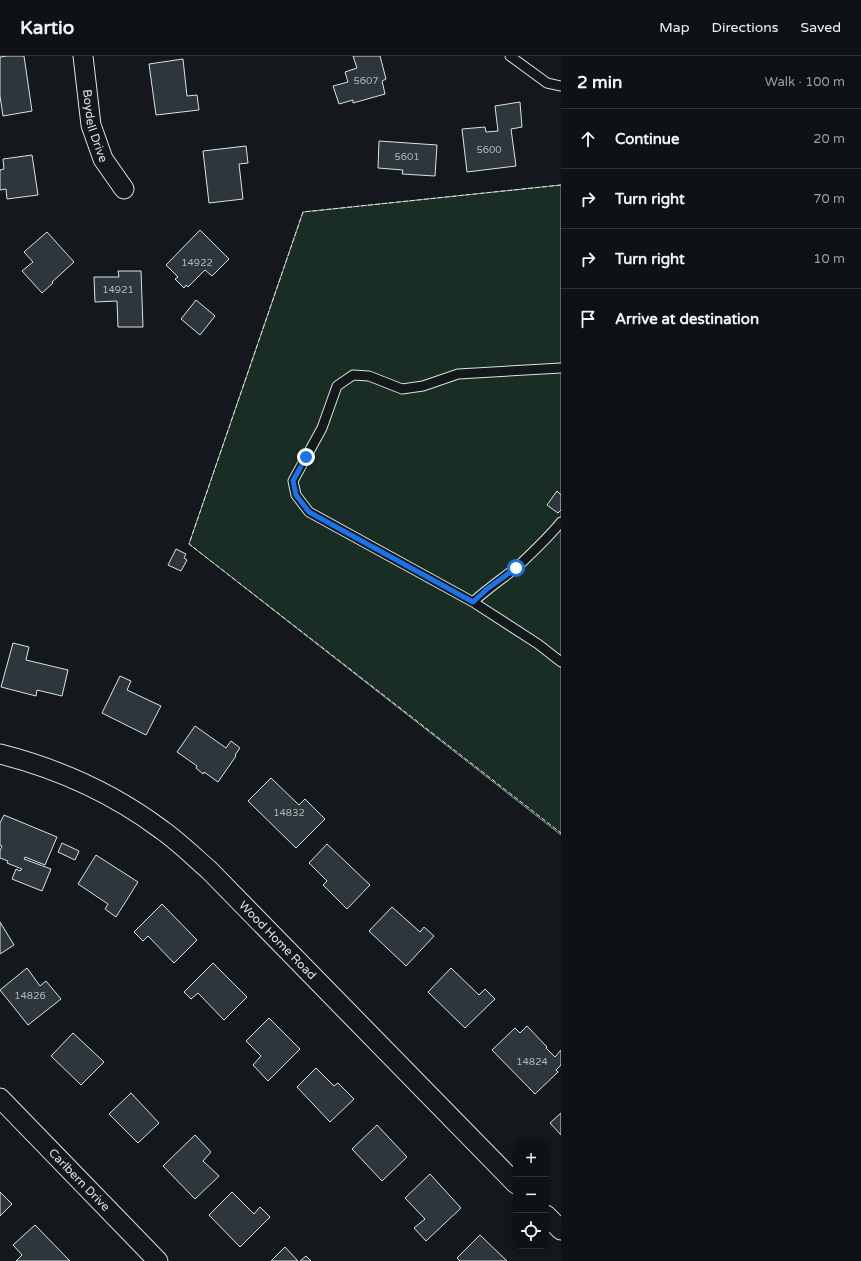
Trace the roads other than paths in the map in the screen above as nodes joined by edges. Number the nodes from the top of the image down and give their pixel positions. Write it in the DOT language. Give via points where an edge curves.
graph roads {
  1 [pos="83,56"];
  2 [pos="510,56"];
  3 [pos="561,86"];
  4 [pos="124,189"];
  5 [pos="561,368"];
  6 [pos="561,522"];
  7 [pos="473,602"];
  8 [pos="561,662"];
  9 [pos="0,754"];
  10 [pos="0,1098"];
  11 [pos="513,1181"];
  12 [pos="549,1217"];
  13 [pos="561,1230"];
  14 [pos="158,1261"];
  1 -- 4 [label="street, Boydell Drive" via="91,124 103,159"];
  2 -- 3 [label="lane" via="547,83"];
  5 -- 7 [label="lane" via="458,374 423,386 402,389 369,376 353,375 337,386 322,428 293,481 296,495 309,512"];
  6 -- 7 [label="lane" via="516,568"];
  7 -- 8 [label="lane"];
  9 -- 11 [label="street, Wood Home Road" via="56,771 129,808 163,831 209,870"];
  10 -- 14 [label="street, Carlbern Drive"];
  12 -- 13 [label="street"];
}
